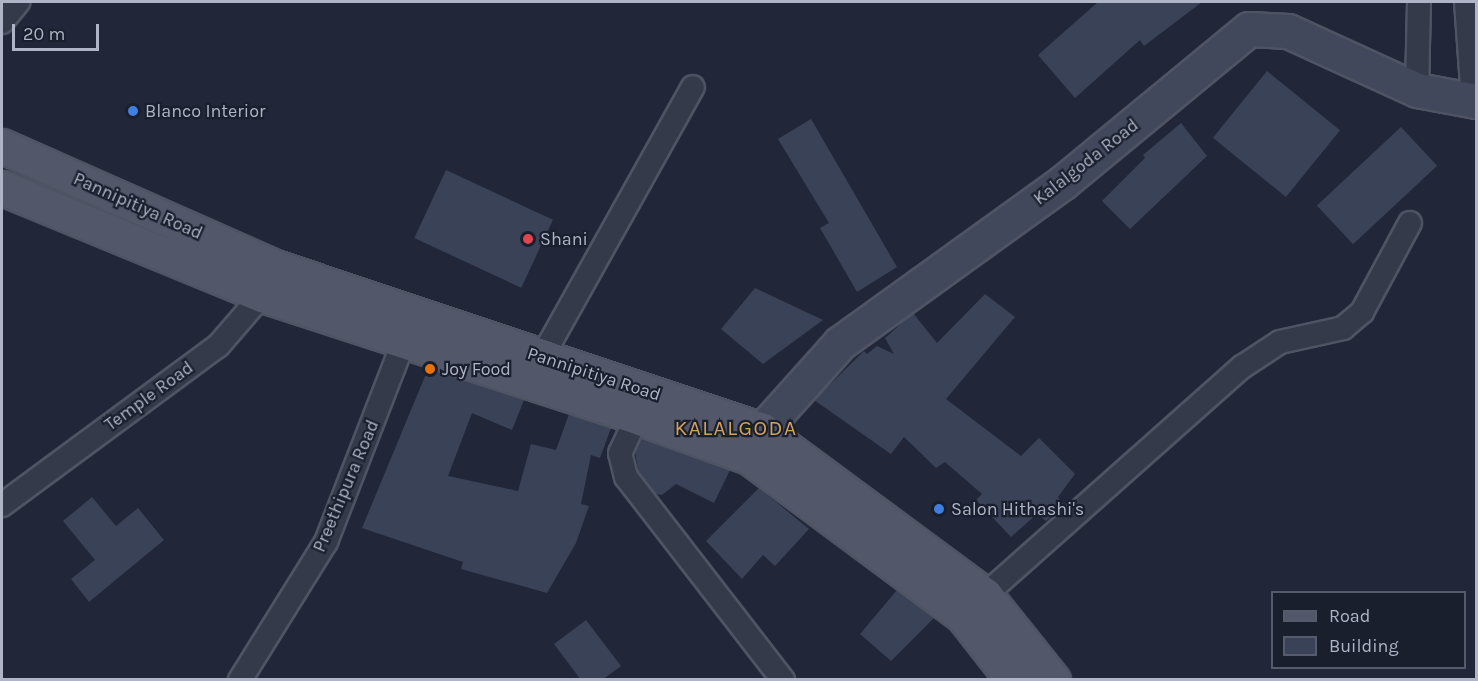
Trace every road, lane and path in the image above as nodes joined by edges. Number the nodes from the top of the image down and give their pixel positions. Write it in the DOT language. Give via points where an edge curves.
graph roads {
  1 [pos="18,2"];
  2 [pos="1419,2"];
  3 [pos="1466,2"];
  4 [pos="2,22"];
  5 [pos="693,87"];
  6 [pos="1417,90"];
  7 [pos="1475,101"];
  8 [pos="2,146"];
  9 [pos="2,188"];
  10 [pos="1410,223"];
  11 [pos="269,281"];
  12 [pos="410,328"];
  13 [pos="543,357"];
  14 [pos="637,417"];
  15 [pos="756,443"];
  16 [pos="2,505"];
  17 [pos="985,595"];
  18 [pos="240,680"];
  19 [pos="783,680"];
  20 [pos="1013,680"];
  21 [pos="1053,680"];
  1 -- 4 [label="street"];
  2 -- 6 [label="street"];
  3 -- 7 [label="street"];
  5 -- 13 [label="street"];
  6 -- 7 [label="street, Kalalgoda Road"];
  6 -- 15 [label="street, Kalalgoda Road" via="1288,31 1249,29 1062,183 840,343"];
  8 -- 11 [label="main road, Pannipitiya Road"];
  9 -- 11 [label="main road, Pannipitiya Road"];
  10 -- 17 [label="street" via="1362,312 1343,328 1280,342 1242,367"];
  11 -- 12 [label="main road, Pannipitiya Road"];
  11 -- 16 [label="street, Temple Road" via="218,346"];
  12 -- 13 [label="main road, Pannipitiya Road"];
  12 -- 14 [label="main road, Pannipitiya Road"];
  12 -- 18 [label="street, Preethipura Road" via="326,542"];
  13 -- 15 [label="main road, Pannipitiya Road"];
  14 -- 15 [label="main road, Pannipitiya Road"];
  14 -- 19 [label="street" via="620,453 626,477"];
  15 -- 17 [label="main road, Pannipitiya Road"];
  15 -- 20 [label="main road, Pannipitiya Road" via="963,616"];
  17 -- 21 [label="main road, Pannipitiya Road"];
}
